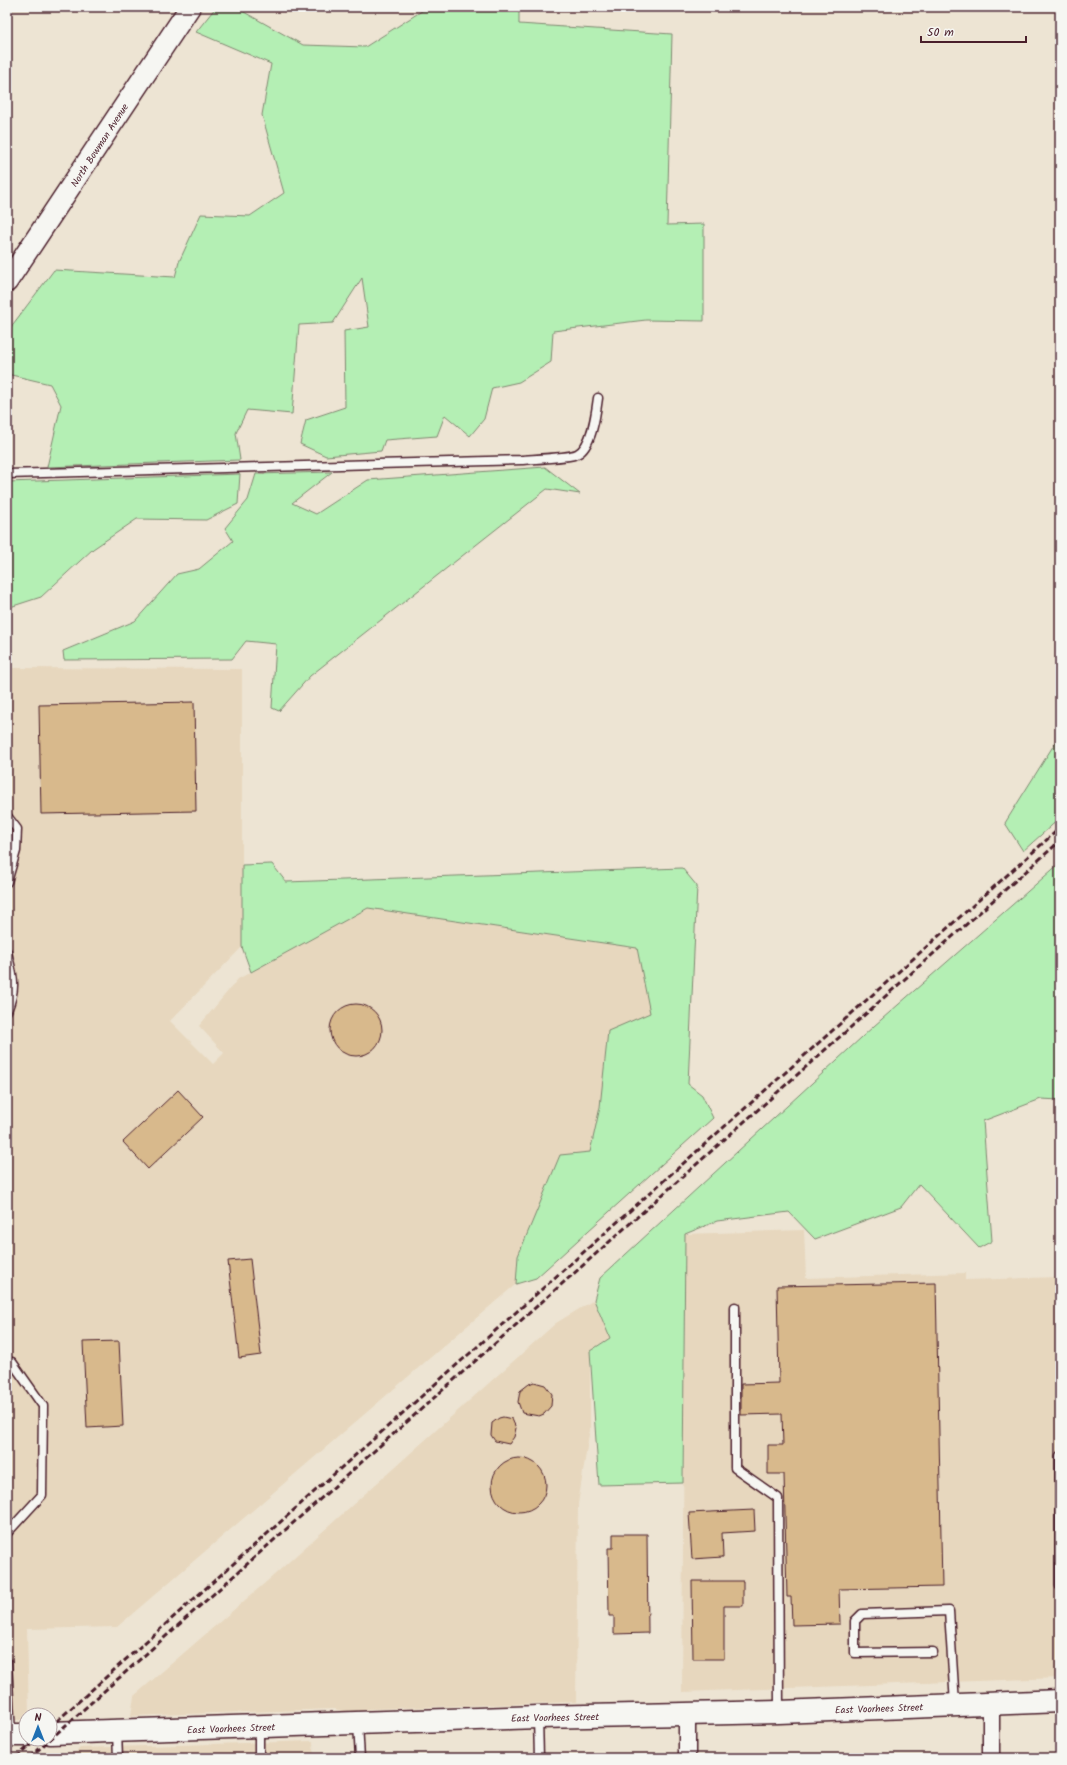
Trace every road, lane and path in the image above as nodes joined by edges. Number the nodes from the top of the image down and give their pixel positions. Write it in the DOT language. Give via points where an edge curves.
graph roads {
  1 [pos="190,7"];
  2 [pos="7,282"];
  3 [pos="598,398"];
  4 [pos="7,474"];
  5 [pos="7,816"];
  6 [pos="7,882"];
  7 [pos="7,952"];
  8 [pos="7,1011"];
  9 [pos="735,1307"];
  10 [pos="7,1362"];
  11 [pos="1060,1456"];
  12 [pos="7,1533"];
  13 [pos="1060,1586"];
  14 [pos="933,1652"];
  15 [pos="7,1662"];
  16 [pos="1060,1701"];
  17 [pos="991,1703"];
  18 [pos="955,1704"];
  19 [pos="779,1712"];
  20 [pos="687,1714"];
  21 [pos="538,1717"];
  22 [pos="358,1723"];
  23 [pos="259,1727"];
  24 [pos="117,1732"];
  25 [pos="58,1734"];
  26 [pos="15,1735"];
  27 [pos="118,1758"];
  28 [pos="259,1758"];
  29 [pos="360,1758"];
  30 [pos="539,1758"];
  31 [pos="687,1758"];
  32 [pos="991,1758"];
  1 -- 2 [label="street, North Bowman Avenue"];
  3 -- 4 [label="lane" via="593,427 585,447 576,455 521,460"];
  5 -- 6 [label="lane" via="17,828 16,851"];
  7 -- 8 [label="lane" via="13,980 13,995"];
  9 -- 19 [label="lane" via="735,1468 778,1498"];
  10 -- 12 [label="lane" via="12,1362 43,1406 42,1495"];
  11 -- 13 [label="lane"];
  14 -- 18 [label="lane" via="855,1653 855,1621 862,1614 949,1611"];
  15 -- 26 [label="lane"];
  16 -- 17 [label="main road, East Voorhees Street"];
  17 -- 18 [label="main road, East Voorhees Street"];
  17 -- 32 [label="street"];
  18 -- 19 [label="main road, East Voorhees Street"];
  19 -- 20 [label="main road, East Voorhees Street"];
  20 -- 21 [label="main road, East Voorhees Street"];
  20 -- 31 [label="street"];
  21 -- 22 [label="main road, East Voorhees Street"];
  21 -- 30 [label="lane"];
  22 -- 23 [label="main road, East Voorhees Street"];
  22 -- 29 [label="lane"];
  23 -- 24 [label="main road, East Voorhees Street"];
  23 -- 28 [label="lane"];
  24 -- 25 [label="main road, East Voorhees Street"];
  24 -- 27 [label="lane"];
}
